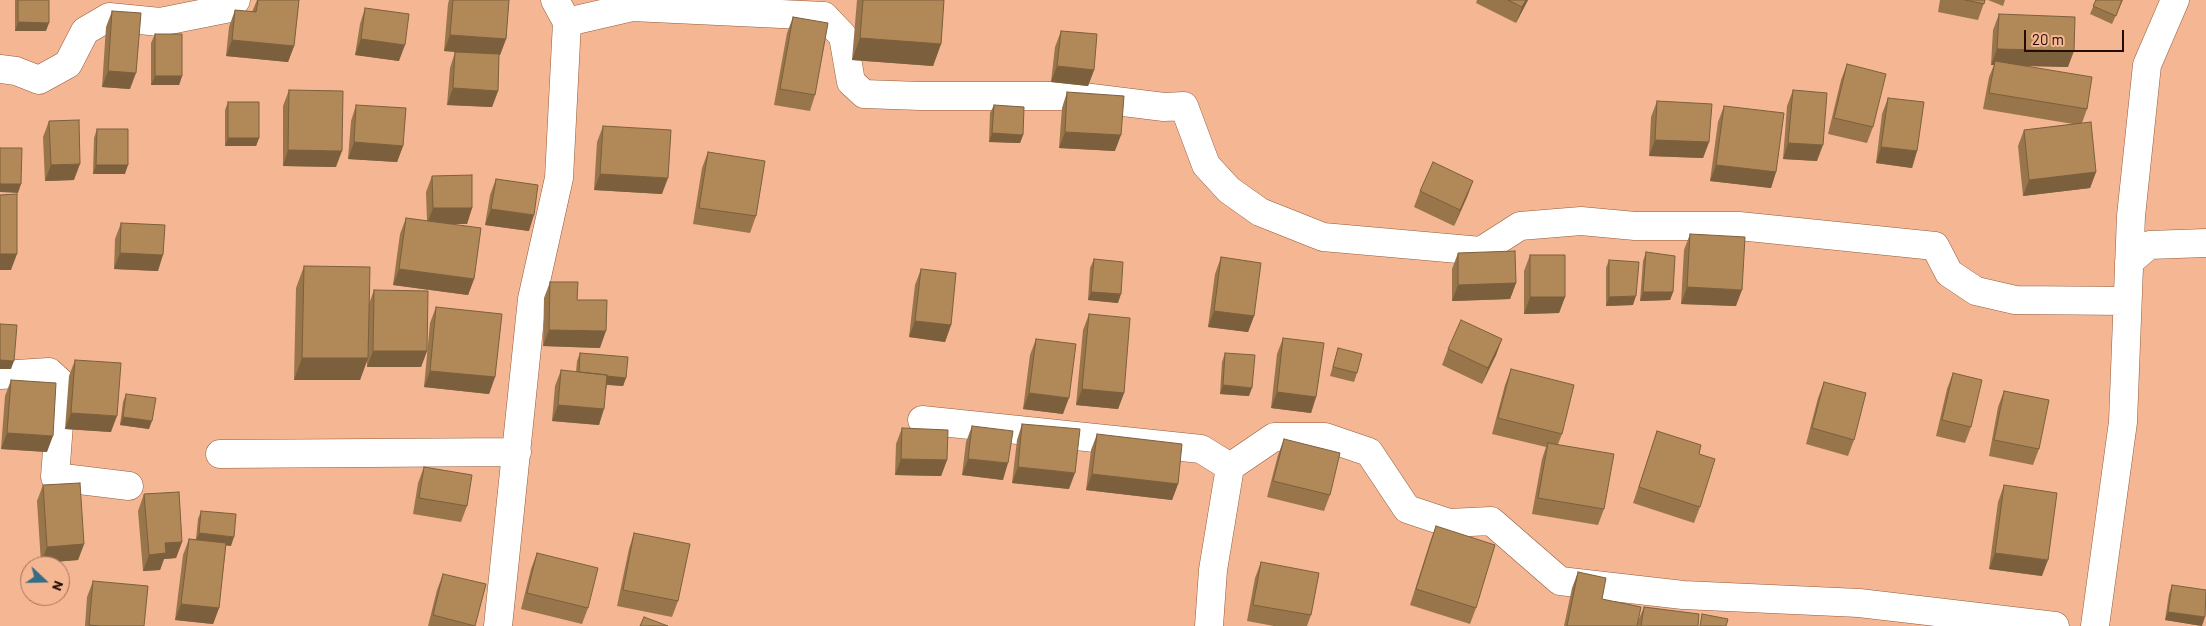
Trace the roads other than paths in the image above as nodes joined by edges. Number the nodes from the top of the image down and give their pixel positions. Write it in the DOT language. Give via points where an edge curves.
graph roads {
  1 [pos="236,0"];
  2 [pos="2175,0"];
  3 [pos="561,11"];
  4 [pos="0,69"];
  5 [pos="2206,243"];
  6 [pos="2129,262"];
  7 [pos="2126,301"];
  8 [pos="0,375"];
  9 [pos="922,420"];
  10 [pos="517,452"];
  11 [pos="220,454"];
  12 [pos="1230,467"];
  13 [pos="129,486"];
  14 [pos="498,626"];
  15 [pos="1209,626"];
  16 [pos="2056,626"];
  17 [pos="2095,626"];
  1 -- 4 [label="street" via="230,8 160,22 110,17 85,31 68,64 39,80"];
  2 -- 6 [label="street" via="2147,65"];
  3 -- 7 [label="street" via="632,7 824,16 843,36 850,82 864,94 1075,96 1164,107 1184,106 1206,165 1229,190 1260,212 1323,237 1482,250 1520,226 1581,221 1635,226 1739,226 1936,246 1949,273 1976,291 2015,300"];
  3 -- 10 [label="street" via="559,178 532,299"];
  5 -- 6 [label="street" via="2149,245"];
  6 -- 7 [label="street"];
  7 -- 17 [label="street" via="2123,422"];
  8 -- 13 [label="street" via="50,372 62,384 55,477"];
  9 -- 12 [label="street" via="1201,449"];
  10 -- 11 [label="street"];
  10 -- 14 [label="street"];
  12 -- 15 [label="street" via="1213,570"];
  12 -- 16 [label="street" via="1274,437 1325,437 1369,452 1407,509 1448,523 1491,521 1560,581 1683,595 1859,603"];
}
